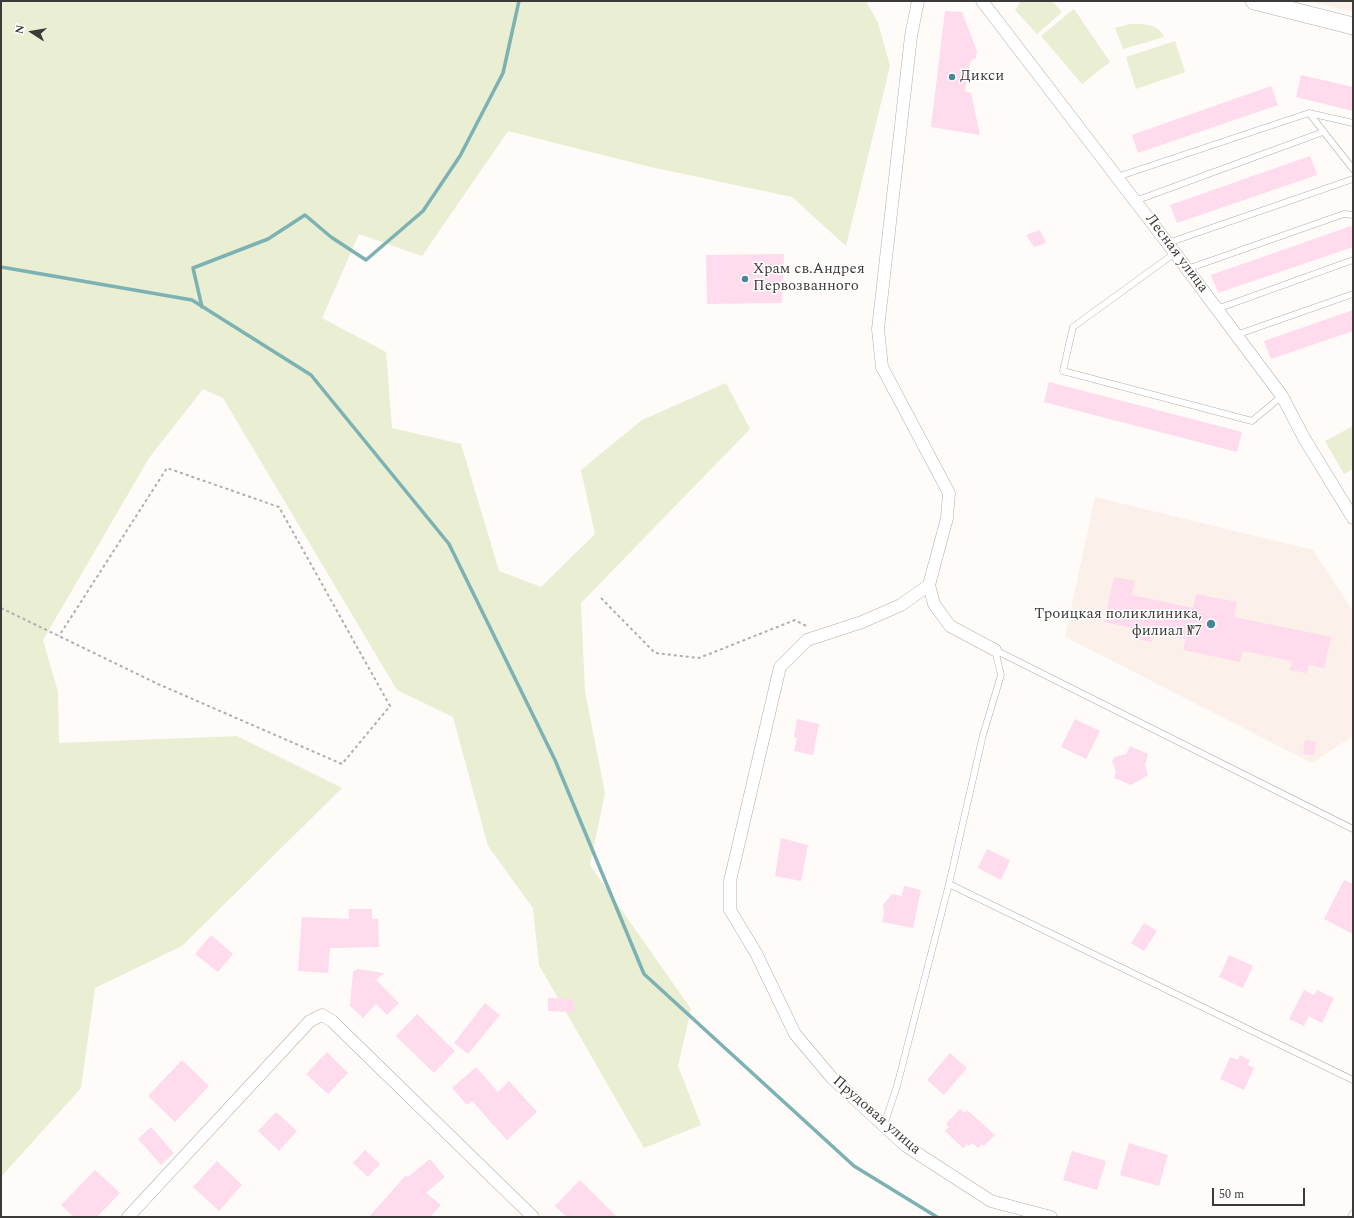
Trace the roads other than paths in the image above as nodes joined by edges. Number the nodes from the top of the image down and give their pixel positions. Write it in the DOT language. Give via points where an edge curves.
graph roads {
  1 [pos="918,1"];
  2 [pos="982,1"];
  3 [pos="1254,1"];
  4 [pos="1353,26"];
  5 [pos="1309,113"];
  6 [pos="1353,123"];
  7 [pos="1323,132"];
  8 [pos="1353,169"];
  9 [pos="1117,177"];
  10 [pos="1353,179"];
  11 [pos="1135,201"];
  12 [pos="1353,215"];
  13 [pos="1168,243"];
  14 [pos="1175,253"];
  15 [pos="1353,260"];
  16 [pos="1187,269"];
  17 [pos="1353,294"];
  18 [pos="1217,309"];
  19 [pos="1236,335"];
  20 [pos="1282,396"];
  21 [pos="1353,518"];
  22 [pos="929,585"];
  23 [pos="995,650"];
  24 [pos="1353,829"];
  25 [pos="949,884"];
  26 [pos="1353,1080"];
  27 [pos="884,1125"];
  28 [pos="1353,1213"];
  29 [pos="128,1217"];
  30 [pos="533,1217"];
  31 [pos="1051,1217"];
  32 [pos="1350,1217"];
  1 -- 22 [label="street" via="911,36 878,329 882,367 949,492 947,518"];
  2 -- 9 [label="street, Лесная улица"];
  3 -- 4 [label="street"];
  5 -- 6 [label="lane"];
  5 -- 7 [label="lane"];
  5 -- 9 [label="lane"];
  7 -- 8 [label="lane"];
  7 -- 11 [label="lane"];
  9 -- 11 [label="street, Лесная улица"];
  10 -- 13 [label="lane"];
  11 -- 13 [label="street, Лесная улица"];
  12 -- 16 [label="lane" via="1344,214"];
  13 -- 14 [label="street, Лесная улица"];
  14 -- 16 [label="street, Лесная улица"];
  14 -- 20 [label="lane" via="1073,327 1063,371 1252,422"];
  15 -- 18 [label="lane"];
  16 -- 18 [label="street, Лесная улица"];
  17 -- 19 [label="lane"];
  18 -- 19 [label="street, Лесная улица"];
  19 -- 20 [label="street, Лесная улица"];
  20 -- 21 [label="street, Лесная улица" via="1304,438"];
  22 -- 23 [label="street" via="934,604 950,626"];
  22 -- 27 [label="street, Прудовая улица" via="901,605 862,622 807,640 780,667 730,881 730,910 756,953 796,1034 832,1078"];
  23 -- 24 [label="lane"];
  23 -- 25 [label="lane" via="1001,675 983,735"];
  25 -- 26 [label="lane"];
  25 -- 27 [label="lane" via="897,1086"];
  27 -- 31 [label="street, Прудовая улица" via="906,1146 991,1201"];
  28 -- 32 [label="lane"];
  29 -- 30 [label="street" via="310,1021 322,1015 332,1021"];
}
